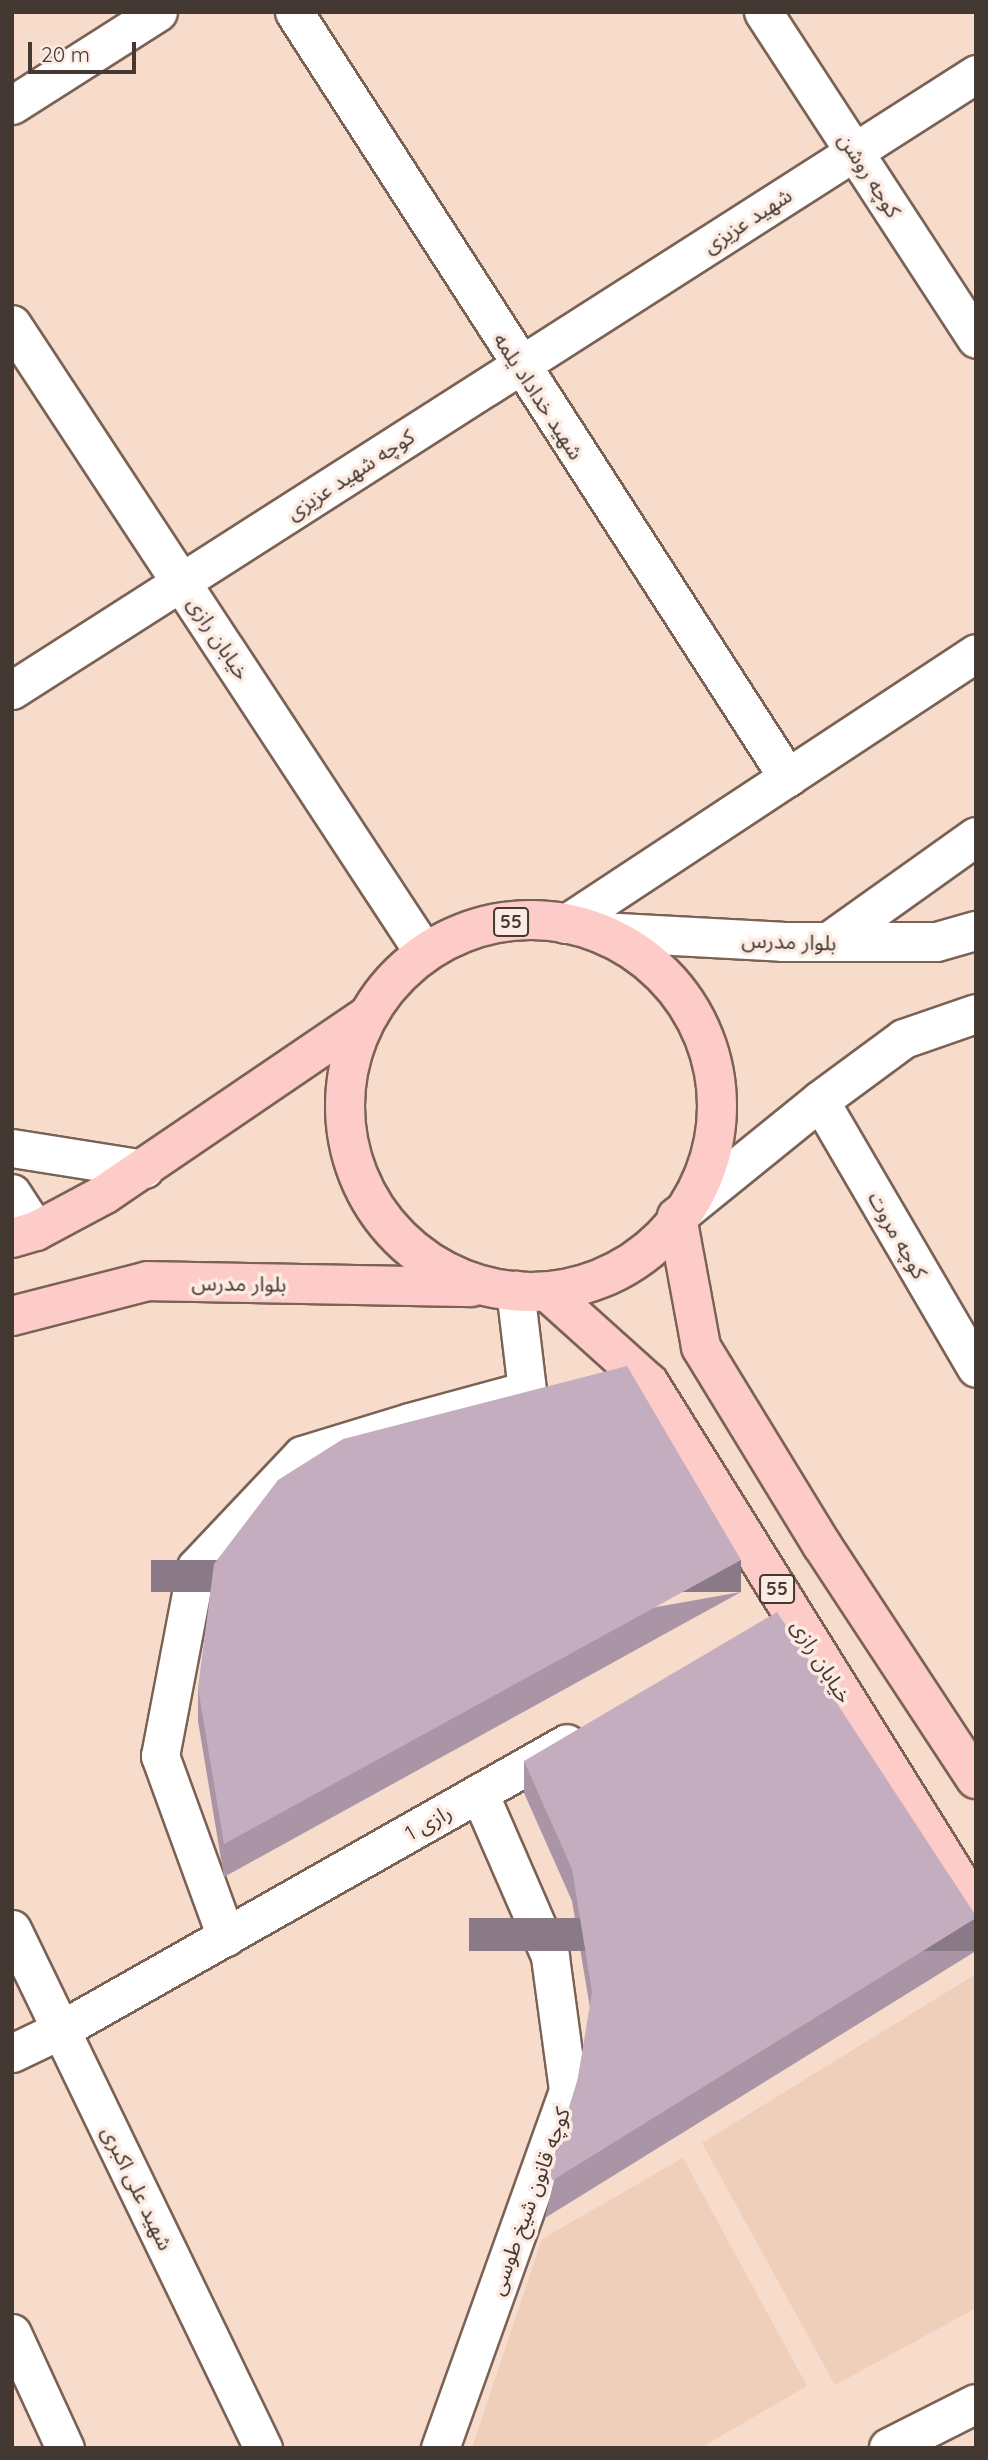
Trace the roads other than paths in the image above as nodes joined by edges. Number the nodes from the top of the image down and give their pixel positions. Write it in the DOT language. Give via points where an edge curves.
graph roads {
  1 [pos="158,12"];
  2 [pos="294,12"];
  3 [pos="763,12"];
  4 [pos="976,74"];
  5 [pos="12,105"];
  6 [pos="854,152"];
  7 [pos="12,325"];
  8 [pos="976,339"];
  9 [pos="519,366"];
  10 [pos="182,582"];
  11 [pos="976,653"];
  12 [pos="12,690"];
  13 [pos="788,778"];
  14 [pos="976,837"];
  15 [pos="583,928"];
  16 [pos="976,931"];
  17 [pos="829,942"];
  18 [pos="424,952"];
  19 [pos="976,1014"];
  20 [pos="367,1016"];
  21 [pos="820,1101"];
  22 [pos="12,1148"];
  23 [pos="144,1169"];
  24 [pos="12,1194"];
  25 [pos="677,1217"];
  26 [pos="24,1234"];
  27 [pos="471,1287"];
  28 [pos="532,1292"];
  29 [pos="12,1316"];
  30 [pos="976,1368"];
  31 [pos="600,1724"];
  32 [pos="976,1779"];
  33 [pos="479,1793"];
  34 [pos="976,1908"];
  35 [pos="12,1929"];
  36 [pos="226,1937"];
  37 [pos="62,2029"];
  38 [pos="12,2053"];
  39 [pos="12,2333"];
  40 [pos="976,2404"];
  41 [pos="65,2448"];
  42 [pos="263,2448"];
  43 [pos="440,2448"];
  44 [pos="889,2448"];
  1 -- 5 [label="street"];
  2 -- 9 [label="street, شهید خداداد یلمه"];
  3 -- 6 [label="street, کوچه روشن"];
  4 -- 6 [label="street, شهید عزیزی"];
  6 -- 8 [label="street, کوچه روشن"];
  6 -- 9 [label="street, شهید عزیزی"];
  7 -- 10 [label="main road, خیابان رازی"];
  9 -- 10 [label="street, کوچه شهید عزیزی"];
  9 -- 13 [label="street, شهید خداداد یلمه"];
  10 -- 12 [label="street, کوچه شهید عزیزی"];
  10 -- 18 [label="main road, خیابان رازی"];
  11 -- 13 [label="street"];
  13 -- 15 [label="street"];
  14 -- 17 [label="main road"];
  15 -- 17 [label="main road, بلوار مدرس"];
  15 -- 18 [label="main road, 55" via="541,919 480,926"];
  15 -- 25 [label="main road, 55" via="651,962 690,1007 713,1061 716,1132 704,1178"];
  16 -- 17 [label="main road, بلوار مدرس" via="937,942"];
  18 -- 20 [label="main road, 55" via="392,980"];
  19 -- 21 [label="main road" via="904,1039"];
  20 -- 23 [label="main road, 55"];
  20 -- 27 [label="main road, 55" via="348,1066 344,1120 355,1172 381,1220"];
  21 -- 25 [label="main road"];
  21 -- 30 [label="street, کوچه مروت"];
  22 -- 23 [label="street"];
  23 -- 26 [label="main road, 55"];
  24 -- 26 [label="main road"];
  25 -- 28 [label="main road, 55" via="618,1274"];
  25 -- 32 [label="main road" via="701,1347 822,1545"];
  27 -- 28 [label="main road, 55"];
  27 -- 29 [label="main road, بلوار مدرس / 55" via="148,1281"];
  28 -- 34 [label="main road, خیابان رازی / 55" via="649,1383 781,1621"];
  28 -- 36 [label="street" via="527,1390 302,1455 196,1567 160,1756"];
  31 -- 33 [label="street, رازی 1"];
  33 -- 36 [label="street, رازی 1"];
  33 -- 43 [label="street, کوچه قانون شیخ طوسی" via="550,1956 568,2090"];
  35 -- 37 [label="street, شهید علی اکبری"];
  36 -- 37 [label="street, رازی 1"];
  37 -- 38 [label="street, رازی 1"];
  37 -- 42 [label="street, شهید علی اکبری"];
  39 -- 41 [label="street"];
  40 -- 44 [label="main road"];
}
